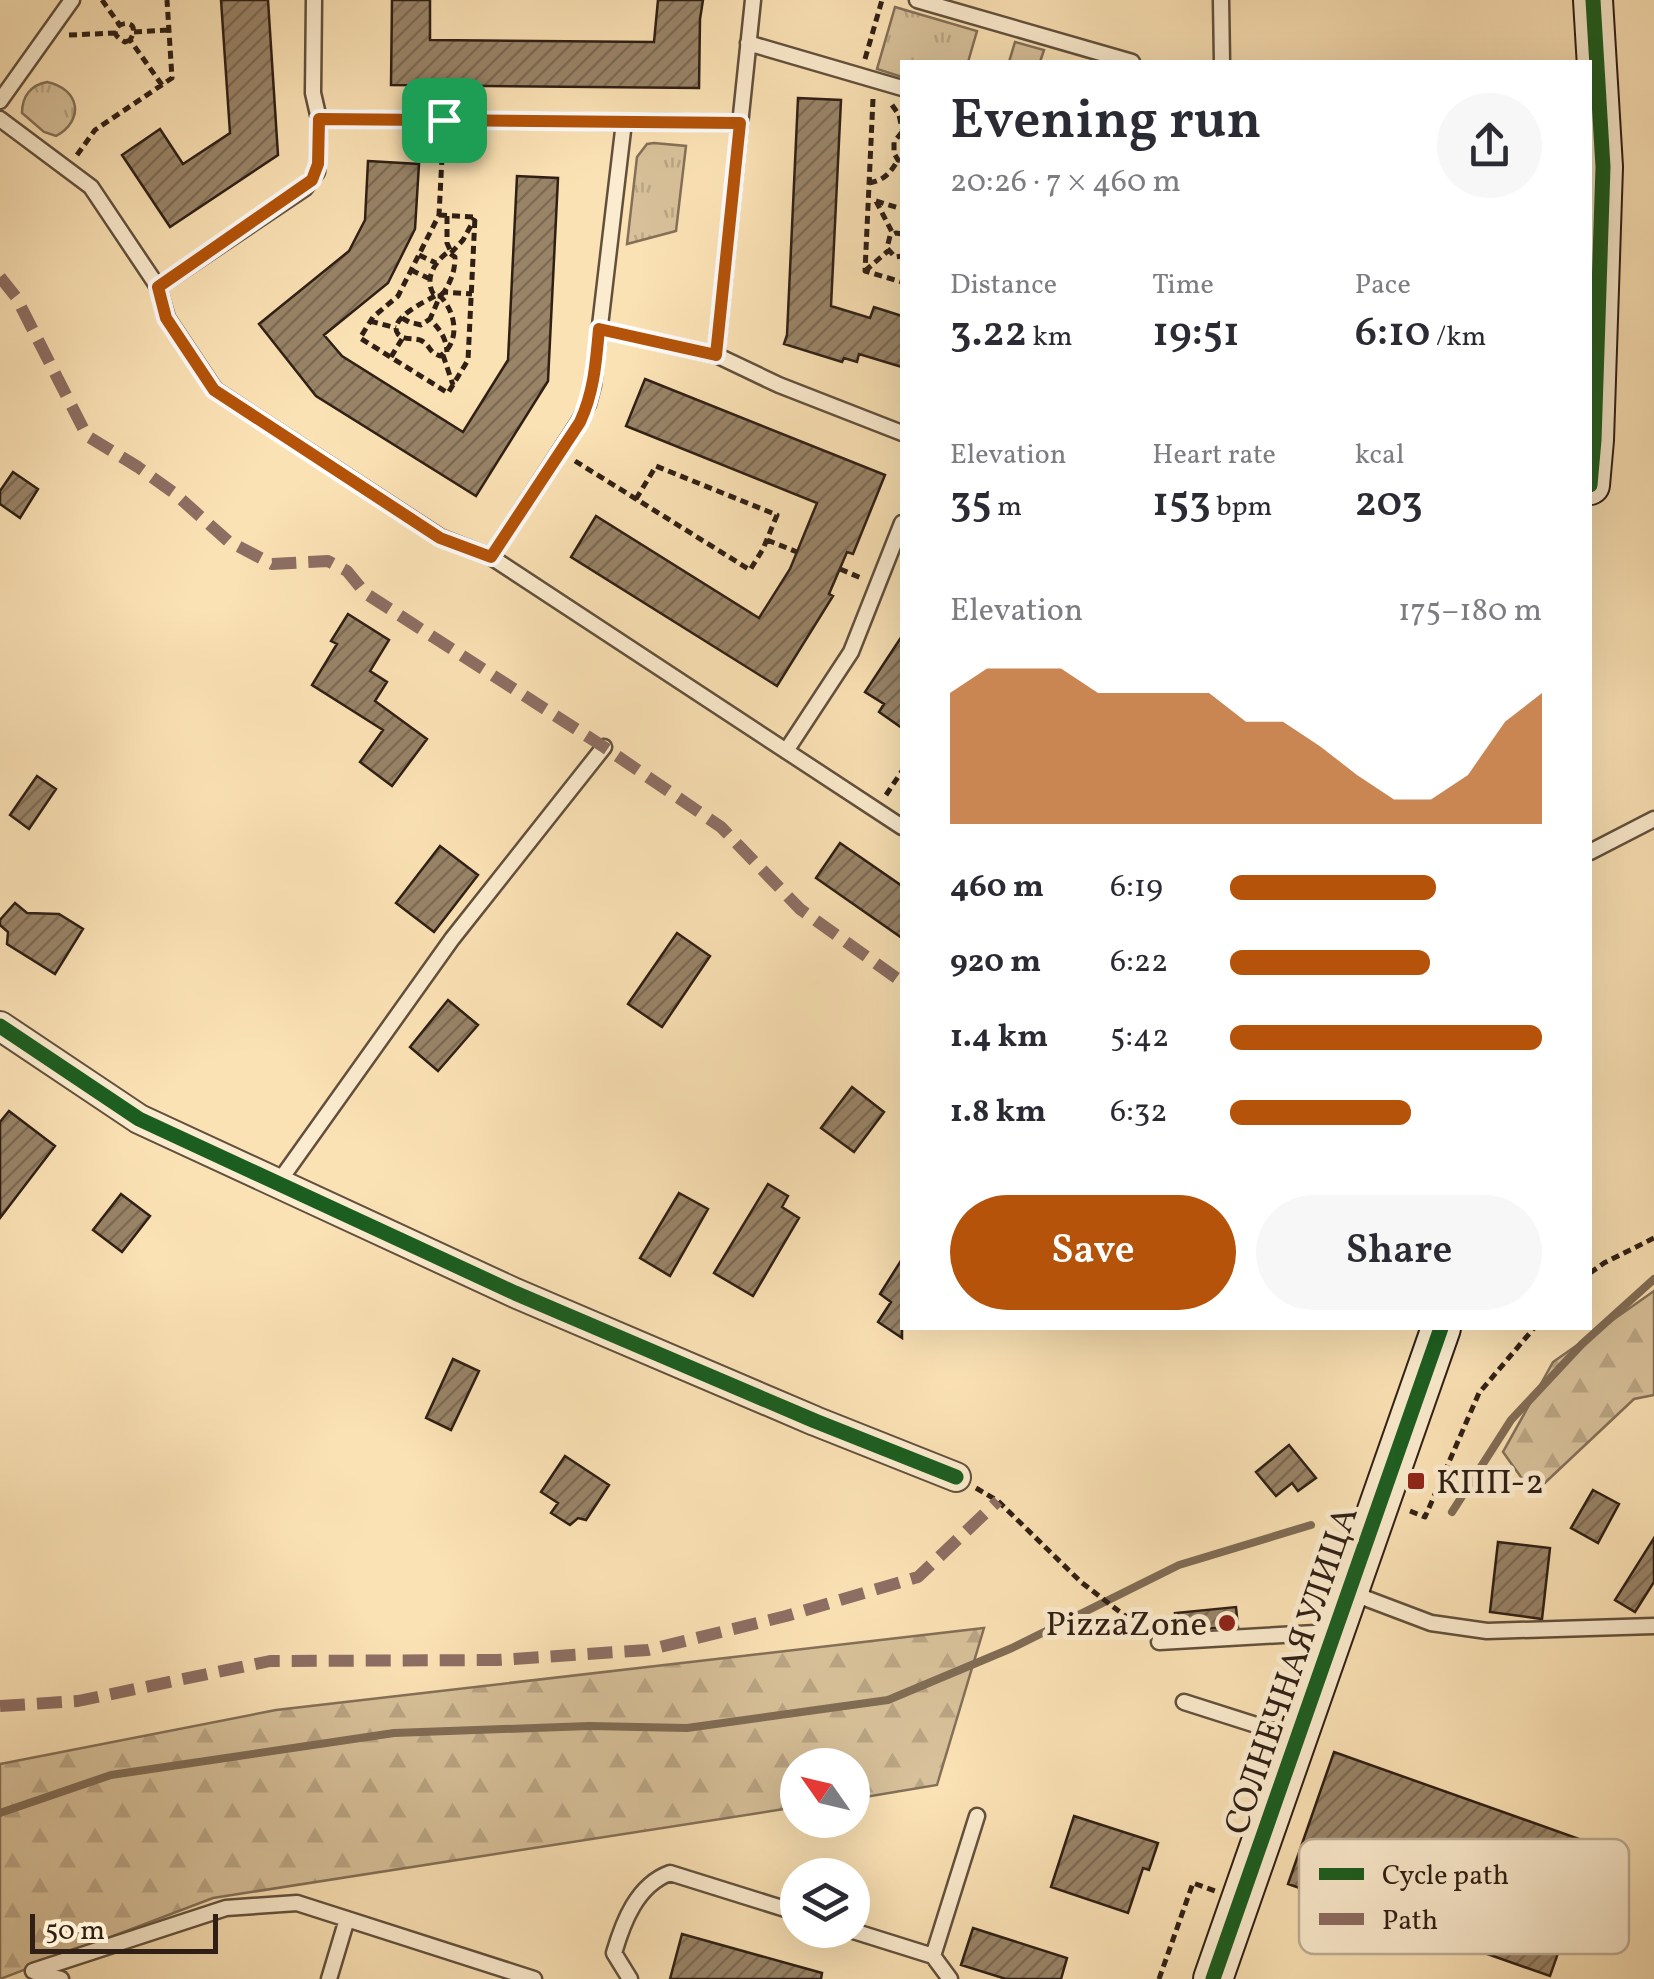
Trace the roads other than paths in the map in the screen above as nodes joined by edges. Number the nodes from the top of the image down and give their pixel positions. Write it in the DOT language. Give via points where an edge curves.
graph roads {
  1 [pos="72,0"];
  2 [pos="314,0"];
  3 [pos="753,0"];
  4 [pos="917,0"];
  5 [pos="1220,0"];
  6 [pos="1594,0"];
  7 [pos="748,43"];
  8 [pos="1125,60"];
  9 [pos="1222,60"];
  10 [pos="900,87"];
  11 [pos="0,102"];
  12 [pos="0,119"];
  13 [pos="319,119"];
  14 [pos="624,122"];
  15 [pos="740,123"];
  16 [pos="158,287"];
  17 [pos="599,329"];
  18 [pos="716,355"];
  19 [pos="900,432"];
  20 [pos="1592,462"];
  21 [pos="900,528"];
  22 [pos="491,557"];
  23 [pos="604,747"];
  24 [pos="786,751"];
  25 [pos="1653,822"];
  26 [pos="900,827"];
  27 [pos="1592,851"];
  28 [pos="0,1026"];
  29 [pos="278,1183"];
  30 [pos="1440,1330"];
  31 [pos="956,1477"];
  32 [pos="1348,1592"];
  33 [pos="1654,1626"];
  34 [pos="1334,1632"];
  35 [pos="1159,1642"];
  36 [pos="1184,1702"];
  37 [pos="1297,1738"];
  38 [pos="978,1816"];
  39 [pos="780,1908"];
  40 [pos="347,1919"];
  41 [pos="870,1936"];
  42 [pos="933,1956"];
  43 [pos="32,1975"];
  44 [pos="61,1979"];
  45 [pos="328,1979"];
  46 [pos="534,1979"];
  47 [pos="630,1979"];
  48 [pos="950,1979"];
  49 [pos="1213,1979"];
  1 -- 11 [label="lane"];
  2 -- 13 [label="lane"];
  3 -- 7 [label="lane"];
  4 -- 8 [label="lane"];
  5 -- 9 [label="lane"];
  6 -- 20 [label="street" via="1604,166"];
  7 -- 10 [label="lane"];
  7 -- 15 [label="lane"];
  12 -- 16 [label="lane" via="91,188"];
  13 -- 14 [label="lane"];
  13 -- 16 [label="lane" via="312,180"];
  14 -- 15 [label="lane"];
  14 -- 17 [label="lane"];
  15 -- 18 [label="lane"];
  16 -- 22 [label="lane" via="166,318 214,390 440,538"];
  17 -- 18 [label="lane"];
  17 -- 22 [label="lane" via="593,384 580,422"];
  18 -- 19 [label="lane"];
  21 -- 24 [label="lane" via="851,652"];
  22 -- 24 [label="lane"];
  23 -- 29 [label="lane" via="452,940"];
  24 -- 26 [label="lane"];
  25 -- 27 [label="lane"];
  28 -- 29 [label="street" via="140,1118"];
  29 -- 31 [label="street" via="532,1300"];
  30 -- 32 [label="street, СОЛНЕЧНАЯ УЛИЦА"];
  32 -- 33 [label="lane" via="1431,1624 1487,1632"];
  32 -- 34 [label="street, СОЛНЕЧНАЯ УЛИЦА"];
  34 -- 35 [label="lane"];
  34 -- 37 [label="street, СОЛНЕЧНАЯ УЛИЦА"];
  36 -- 37 [label="lane"];
  37 -- 49 [label="street, СОЛНЕЧНАЯ УЛИЦА"];
  38 -- 42 [label="lane"];
  39 -- 47 [label="lane" via="670,1873 657,1878 623,1921 614,1953"];
  40 -- 43 [label="lane" via="297,1903 226,1908"];
  40 -- 45 [label="lane"];
  40 -- 46 [label="lane"];
  41 -- 42 [label="lane"];
  42 -- 48 [label="lane"];
  43 -- 44 [label="lane"];
}
